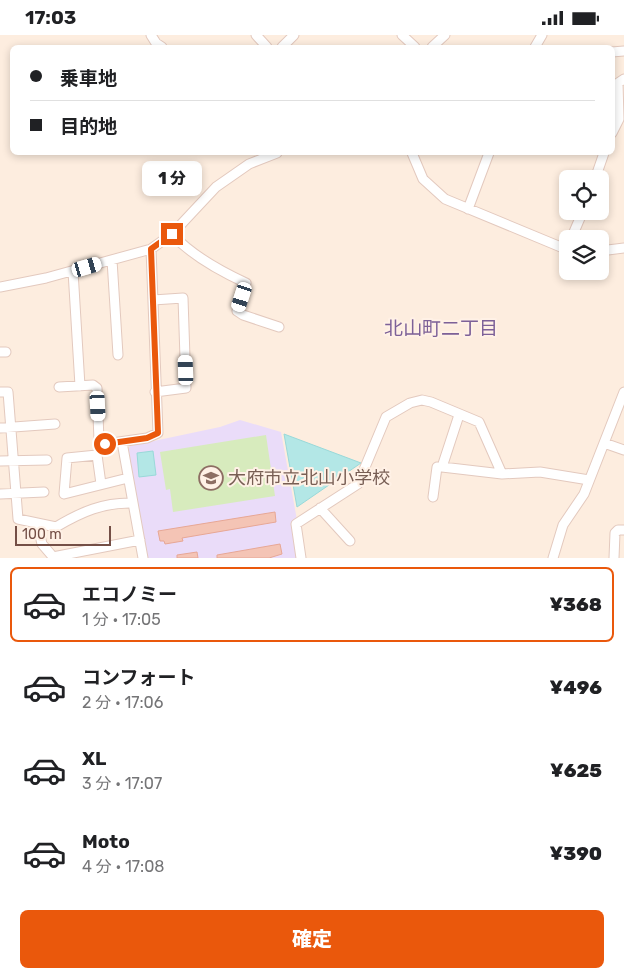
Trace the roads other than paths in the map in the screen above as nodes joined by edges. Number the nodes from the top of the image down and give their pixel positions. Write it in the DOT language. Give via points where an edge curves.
graph roads {
  1 [pos="151,35"];
  2 [pos="256,35"];
  3 [pos="294,35"];
  4 [pos="402,35"];
  5 [pos="445,35"];
  6 [pos="160,45"];
  7 [pos="265,45"];
  8 [pos="284,45"];
  9 [pos="413,45"];
  10 [pos="434,45"];
  11 [pos="624,79"];
  12 [pos="615,127"];
  13 [pos="272,155"];
  14 [pos="413,155"];
  15 [pos="488,155"];
  16 [pos="603,155"];
  17 [pos="598,170"];
  18 [pos="468,209"];
  19 [pos="172,234"];
  20 [pos="559,247"];
  21 [pos="624,248"];
  22 [pos="151,249"];
  23 [pos="609,250"];
  24 [pos="112,260"];
  25 [pos="73,271"];
  26 [pos="0,287"];
  27 [pos="153,300"];
  28 [pos="279,327"];
  29 [pos="118,355"];
  30 [pos="80,386"];
  31 [pos="59,387"];
  32 [pos="0,392"];
  33 [pos="155,392"];
  34 [pos="624,392"];
  35 [pos="459,415"];
  36 [pos="54,424"];
  37 [pos="12,427"];
  38 [pos="0,428"];
  39 [pos="122,442"];
  40 [pos="604,443"];
  41 [pos="624,450"];
  42 [pos="47,460"];
  43 [pos="0,461"];
  44 [pos="14,461"];
  45 [pos="437,467"];
  46 [pos="502,474"];
  47 [pos="128,478"];
  48 [pos="589,481"];
  49 [pos="100,484"];
  50 [pos="17,492"];
  51 [pos="44,492"];
  52 [pos="0,494"];
  53 [pos="433,497"];
  54 [pos="133,503"];
  55 [pos="320,509"];
  56 [pos="37,523"];
  57 [pos="624,530"];
  58 [pos="140,540"];
  59 [pos="350,541"];
  60 [pos="54,558"];
  61 [pos="143,558"];
  62 [pos="301,558"];
  63 [pos="553,558"];
  64 [pos="614,558"];
  1 -- 6 [label="street"];
  2 -- 7 [label="street"];
  3 -- 8 [label="street"];
  4 -- 9 [label="street"];
  5 -- 10 [label="street"];
  11 -- 12 [label="street" via="618,83 619,119"];
  13 -- 19 [label="street" via="249,165 216,187"];
  14 -- 18 [label="street" via="430,187 445,199"];
  15 -- 18 [label="street"];
  16 -- 17 [label="street"];
  18 -- 20 [label="street"];
  19 -- 22 [label="street"];
  19 -- 28 [label="street" via="188,250 246,283 237,311"];
  21 -- 23 [label="street"];
  22 -- 24 [label="street"];
  22 -- 27 [label="street"];
  24 -- 25 [label="street"];
  24 -- 29 [label="street"];
  25 -- 26 [label="street"];
  25 -- 30 [label="street"];
  27 -- 33 [label="street"];
  27 -- 33 [label="street" via="183,298 186,388"];
  30 -- 31 [label="street"];
  30 -- 39 [label="street" via="94,385 97,388 99,441 105,444"];
  32 -- 37 [label="street" via="8,392"];
  33 -- 39 [label="street" via="158,433"];
  34 -- 40 [label="street"];
  35 -- 46 [label="street" via="479,422"];
  35 -- 46 [label="street" via="442,467"];
  35 -- 55 [label="street" via="422,401 410,403 386,417 358,484"];
  36 -- 37 [label="street"];
  37 -- 38 [label="street"];
  37 -- 44 [label="street"];
  39 -- 47 [label="street"];
  40 -- 41 [label="street"];
  40 -- 48 [label="street"];
  42 -- 44 [label="street"];
  43 -- 44 [label="street"];
  44 -- 50 [label="street"];
  45 -- 53 [label="street"];
  46 -- 48 [label="street" via="540,472"];
  47 -- 49 [label="street"];
  47 -- 54 [label="street"];
  48 -- 63 [label="street" via="563,525"];
  49 -- 49 [label="street" via="64,494 67,458 97,455"];
  50 -- 51 [label="street"];
  50 -- 52 [label="street"];
  50 -- 56 [label="street" via="18,519"];
  54 -- 56 [label="street" via="116,502 82,512 56,527"];
  54 -- 58 [label="street"];
  55 -- 59 [label="street"];
  55 -- 62 [label="street" via="296,524"];
  56 -- 60 [label="street" via="42,544"];
  57 -- 64 [label="street" via="615,533"];
  58 -- 60 [label="street"];
  58 -- 61 [label="street"];
}
